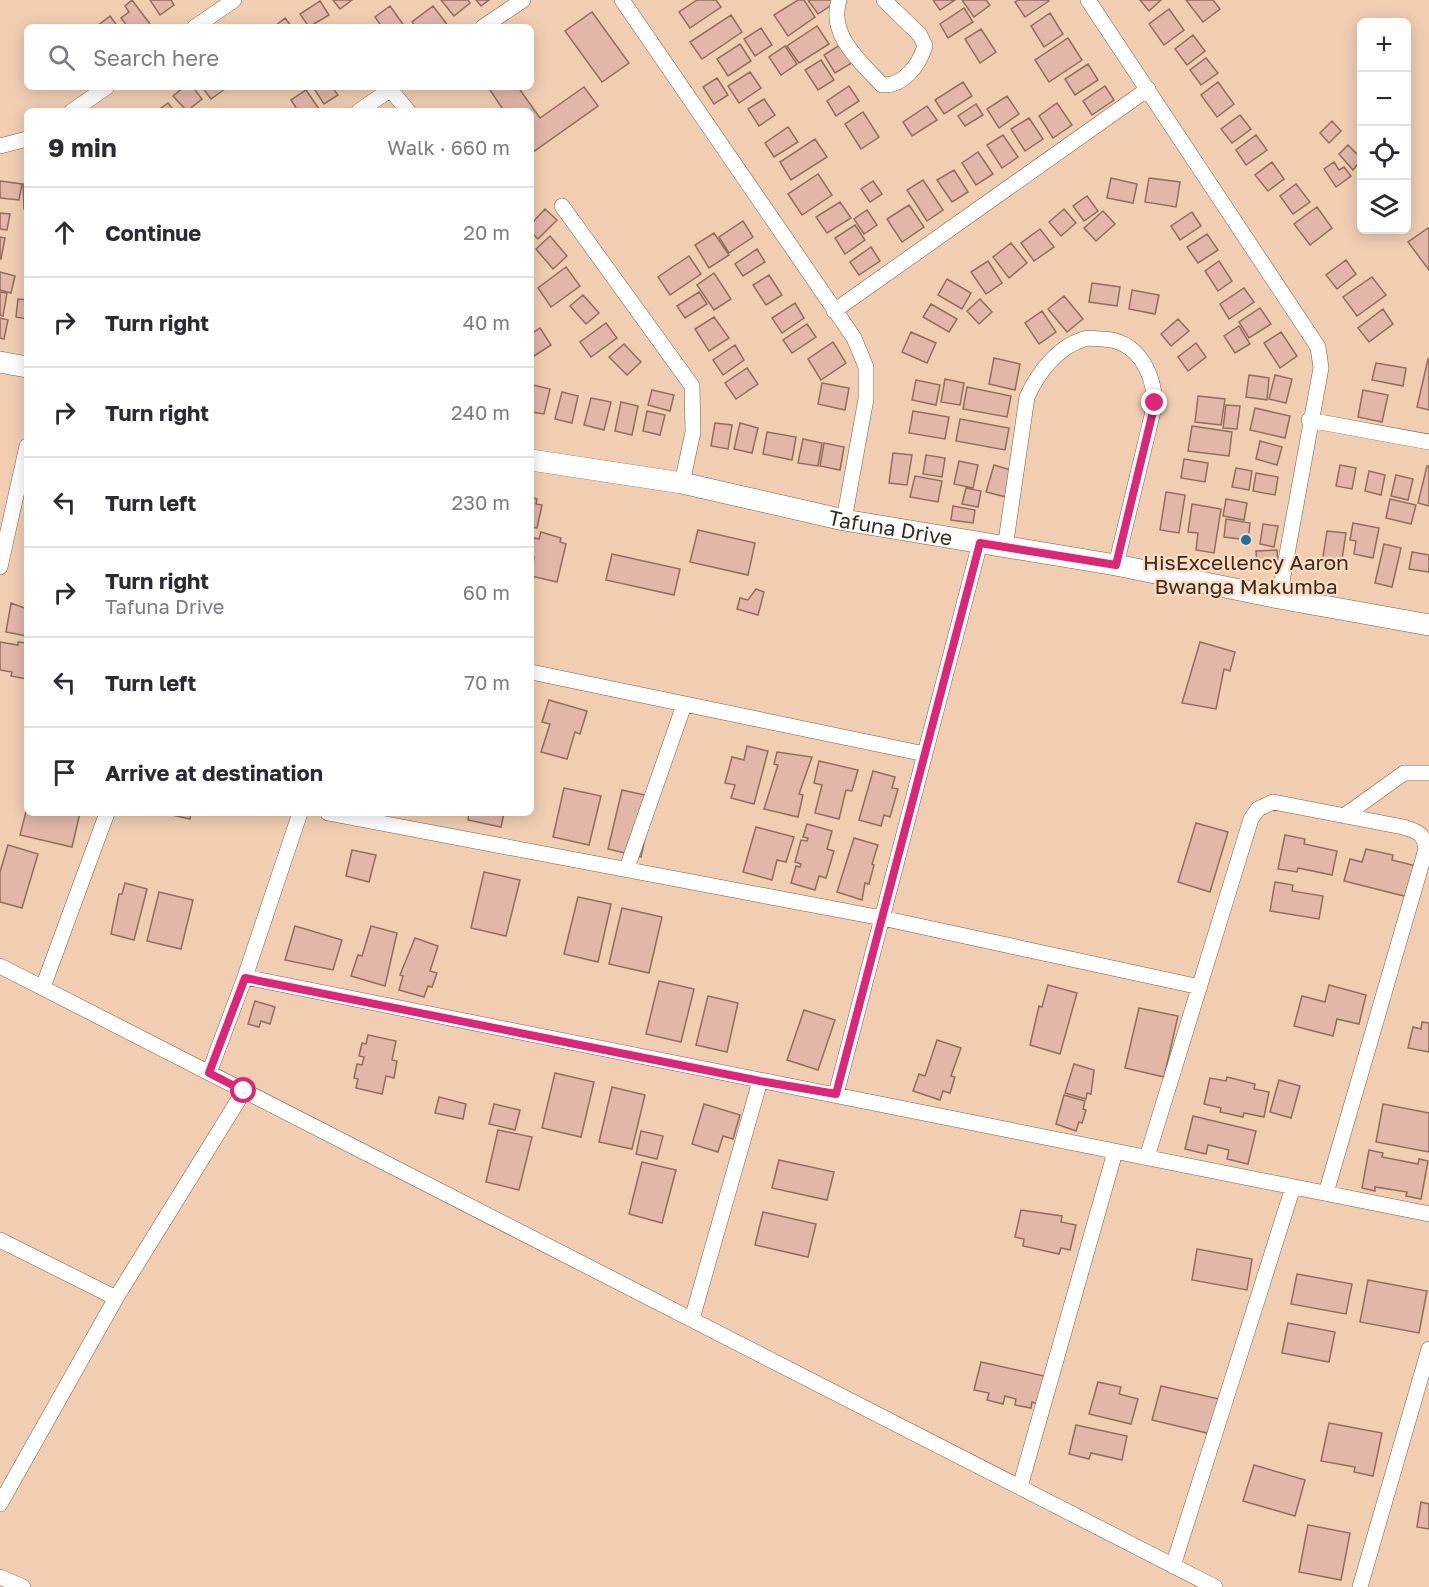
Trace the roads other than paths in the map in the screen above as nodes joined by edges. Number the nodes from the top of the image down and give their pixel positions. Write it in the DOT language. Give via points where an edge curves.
graph roads {
  1 [pos="234,0"];
  2 [pos="523,0"];
  3 [pos="622,0"];
  4 [pos="839,0"];
  5 [pos="884,0"];
  6 [pos="1088,0"];
  7 [pos="199,24"];
  8 [pos="487,24"];
  9 [pos="1148,89"];
  10 [pos="103,90"];
  11 [pos="389,90"];
  12 [pos="393,90"];
  13 [pos="76,108"];
  14 [pos="363,108"];
  15 [pos="406,108"];
  16 [pos="24,140"];
  17 [pos="0,146"];
  18 [pos="562,206"];
  19 [pos="834,312"];
  20 [pos="0,362"];
  21 [pos="24,366"];
  22 [pos="1309,420"];
  23 [pos="1429,442"];
  24 [pos="24,459"];
  25 [pos="534,459"];
  26 [pos="682,483"];
  27 [pos="844,520"];
  28 [pos="980,543"];
  29 [pos="1005,548"];
  30 [pos="1116,565"];
  31 [pos="0,567"];
  32 [pos="1279,598"];
  33 [pos="1429,625"];
  34 [pos="534,673"];
  35 [pos="684,705"];
  36 [pos="925,754"];
  37 [pos="1429,773"];
  38 [pos="106,816"];
  39 [pos="299,816"];
  40 [pos="344,816"];
  41 [pos="1344,816"];
  42 [pos="627,868"];
  43 [pos="882,918"];
  44 [pos="0,966"];
  45 [pos="245,978"];
  46 [pos="43,987"];
  47 [pos="1200,987"];
  48 [pos="209,1073"];
  49 [pos="760,1081"];
  50 [pos="244,1091"];
  51 [pos="836,1094"];
  52 [pos="1115,1152"];
  53 [pos="1147,1157"];
  54 [pos="1293,1187"];
  55 [pos="1326,1193"];
  56 [pos="1429,1214"];
  57 [pos="0,1240"];
  58 [pos="116,1298"];
  59 [pos="692,1319"];
  60 [pos="1429,1349"];
  61 [pos="1020,1487"];
  62 [pos="0,1504"];
  63 [pos="1173,1566"];
  64 [pos="0,1577"];
  65 [pos="23,1587"];
  66 [pos="1215,1587"];
  67 [pos="1360,1587"];
  1 -- 7 [label="street"];
  2 -- 8 [label="street"];
  3 -- 19 [label="street"];
  4 -- 5 [label="street" via="838,30 882,85 890,85 913,70 925,46 920,35"];
  6 -- 9 [label="street"];
  9 -- 19 [label="street"];
  9 -- 22 [label="street" via="1318,347 1321,368"];
  10 -- 13 [label="street"];
  11 -- 14 [label="street"];
  12 -- 15 [label="street"];
  16 -- 17 [label="street"];
  18 -- 26 [label="street" via="692,386 693,432"];
  19 -- 27 [label="street" via="854,338 866,367 866,399"];
  20 -- 21 [label="main road"];
  22 -- 23 [label="street"];
  22 -- 32 [label="street"];
  24 -- 31 [label="street"];
  25 -- 26 [label="main road, Tafuna Drive"];
  26 -- 27 [label="main road, Tafuna Drive"];
  27 -- 28 [label="main road, Tafuna Drive"];
  28 -- 29 [label="main road, Tafuna Drive"];
  28 -- 36 [label="street"];
  29 -- 30 [label="main road, Tafuna Drive"];
  29 -- 30 [label="street" via="1027,397 1036,378 1048,362 1084,338 1111,339 1132,349 1148,368 1155,403"];
  30 -- 32 [label="main road, Tafuna Drive"];
  32 -- 33 [label="main road, Tafuna Drive"];
  34 -- 35 [label="street"];
  35 -- 36 [label="street"];
  35 -- 42 [label="street"];
  36 -- 43 [label="street"];
  37 -- 41 [label="street" via="1404,773"];
  38 -- 46 [label="street"];
  39 -- 45 [label="street"];
  40 -- 42 [label="street"];
  41 -- 47 [label="street" via="1273,802 1258,809 1251,819"];
  41 -- 55 [label="street" via="1419,832 1426,849"];
  42 -- 43 [label="street"];
  43 -- 47 [label="street"];
  43 -- 51 [label="street"];
  44 -- 46 [label="street"];
  45 -- 48 [label="street"];
  45 -- 49 [label="street"];
  46 -- 48 [label="street"];
  47 -- 53 [label="street"];
  48 -- 50 [label="street"];
  49 -- 51 [label="street"];
  49 -- 59 [label="street"];
  50 -- 58 [label="street"];
  50 -- 59 [label="street"];
  51 -- 52 [label="street"];
  52 -- 53 [label="street"];
  52 -- 61 [label="street"];
  53 -- 54 [label="street"];
  54 -- 55 [label="street"];
  54 -- 63 [label="street"];
  55 -- 56 [label="street"];
  57 -- 58 [label="street"];
  58 -- 62 [label="street"];
  59 -- 61 [label="street"];
  60 -- 67 [label="street"];
  61 -- 63 [label="street"];
  63 -- 66 [label="street"];
  64 -- 65 [label="street"];
}
